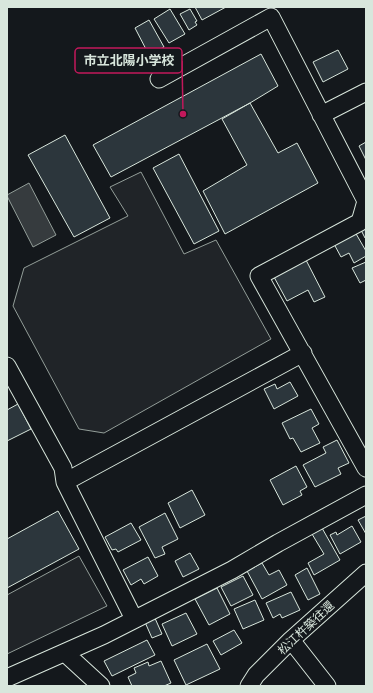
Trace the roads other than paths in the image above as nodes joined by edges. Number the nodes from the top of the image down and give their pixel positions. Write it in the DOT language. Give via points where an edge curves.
graph roads {
  1 [pos="159,79"];
  2 [pos="366,92"];
  3 [pos="322,115"];
  4 [pos="366,201"];
  5 [pos="303,353"];
  6 [pos="7,366"];
  7 [pos="366,468"];
  8 [pos="65,482"];
  9 [pos="366,495"];
  10 [pos="366,573"];
  11 [pos="134,619"];
  12 [pos="291,640"];
  13 [pos="65,654"];
  14 [pos="7,678"];
  15 [pos="101,686"];
  16 [pos="249,686"];
  17 [pos="327,686"];
  1 -- 3 [label="street" via="271,17"];
  2 -- 3 [label="street"];
  3 -- 4 [label="street"];
  4 -- 5 [label="street" via="360,222 259,276"];
  5 -- 7 [label="street"];
  5 -- 8 [label="street"];
  6 -- 8 [label="street" via="63,468"];
  8 -- 11 [label="street"];
  9 -- 11 [label="street" via="232,570"];
  10 -- 12 [label="street, 松江杵築往還"];
  11 -- 13 [label="street"];
  12 -- 16 [label="street, 松江杵築往還" via="256,675"];
  12 -- 17 [label="street"];
  13 -- 14 [label="street"];
  13 -- 15 [label="street"];
}
